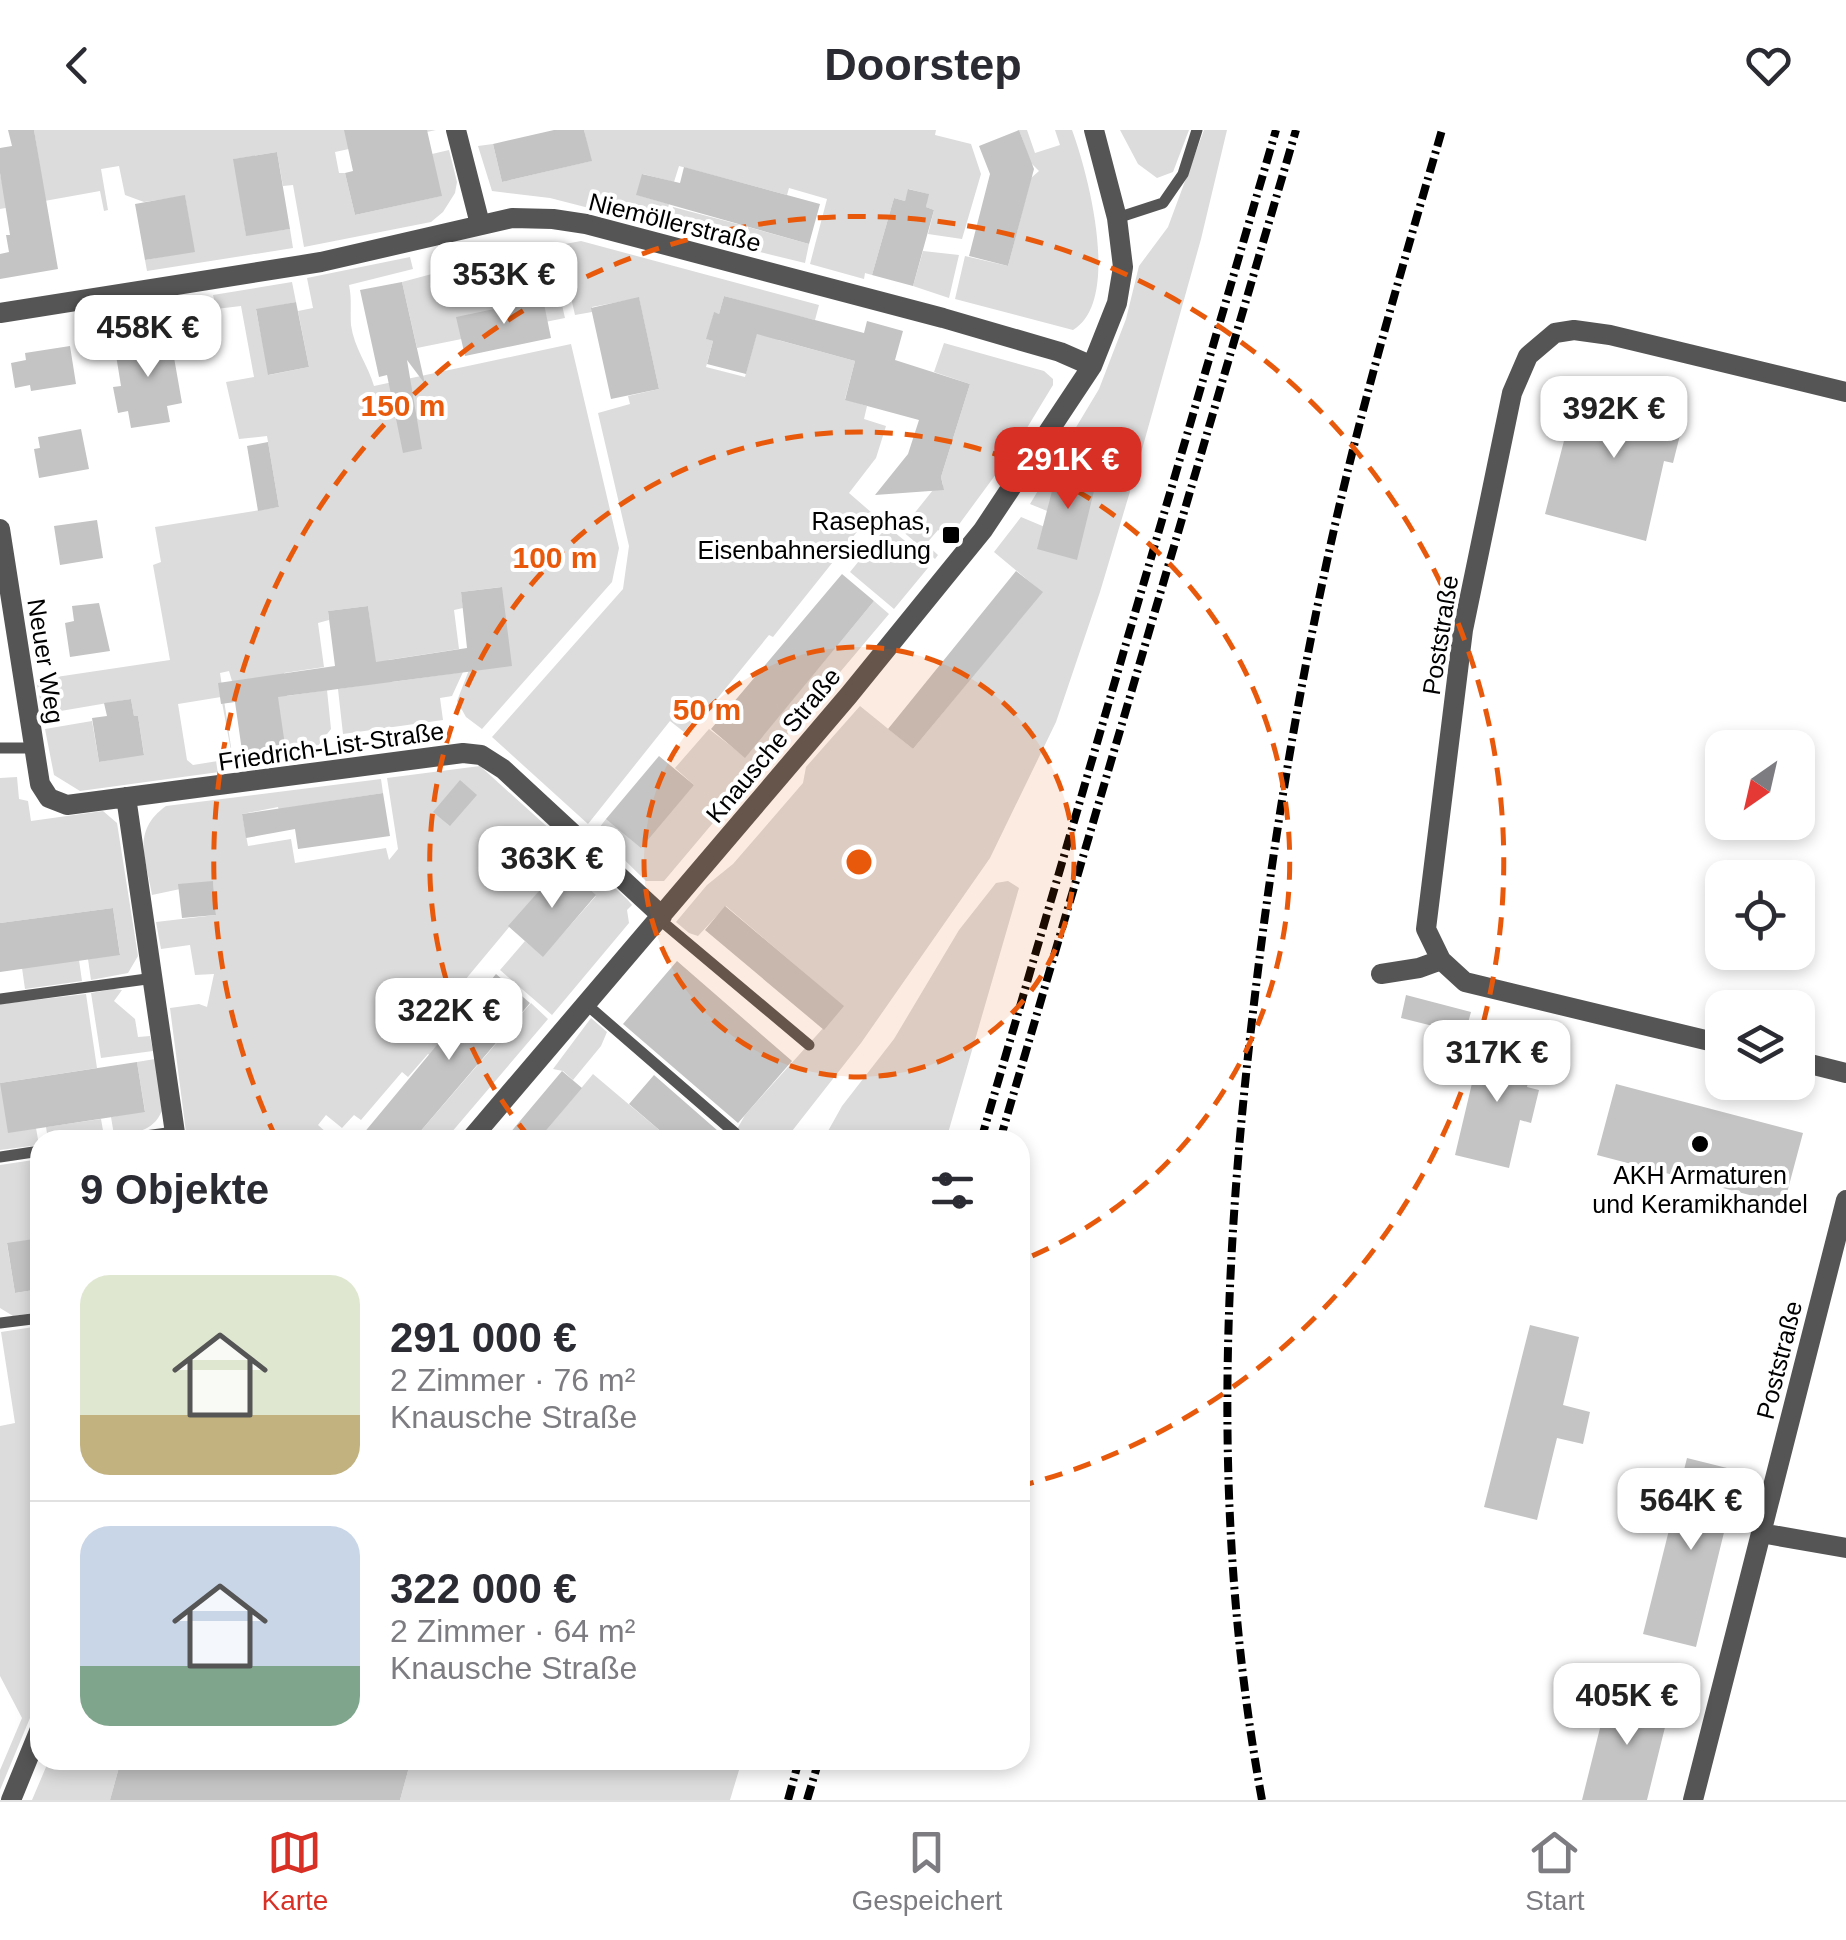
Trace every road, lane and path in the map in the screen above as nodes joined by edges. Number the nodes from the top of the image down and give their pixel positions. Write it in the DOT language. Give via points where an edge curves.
graph roads {
  1 [pos="456,130"];
  2 [pos="1094,130"];
  3 [pos="1198,130"];
  4 [pos="1117,218"];
  5 [pos="480,224"];
  6 [pos="0,313"];
  7 [pos="1092,366"];
  8 [pos="1846,392"];
  9 [pos="0,530"];
  10 [pos="0,748"];
  11 [pos="34,748"];
  12 [pos="126,797"];
  13 [pos="48,798"];
  14 [pos="661,918"];
  15 [pos="1441,960"];
  16 [pos="1381,974"];
  17 [pos="154,978"];
  18 [pos="0,999"];
  19 [pos="586,1004"];
  20 [pos="1705,1040"];
  21 [pos="809,1045"];
  22 [pos="1815,1065"];
  23 [pos="1846,1073"];
  24 [pos="174,1130"];
  25 [pos="479,1130"];
  26 [pos="732,1130"];
  27 [pos="30,1152"];
  28 [pos="0,1157"];
  29 [pos="1846,1200"];
  30 [pos="30,1320"];
  31 [pos="0,1324"];
  32 [pos="1761,1533"];
  33 [pos="1846,1548"];
  34 [pos="30,1753"];
  35 [pos="11,1800"];
  36 [pos="1693,1800"];
  1 -- 5 [label="street"];
  2 -- 4 [label="street, Knausche Straße"];
  3 -- 4 [label="lane" via="1183,174 1163,203"];
  4 -- 7 [label="street, Knausche Straße" via="1122,282"];
  5 -- 6 [label="street, Niemöllerstraße" via="321,262"];
  5 -- 7 [label="street, Niemöllerstraße" via="533,218 586,224 943,318"];
  7 -- 14 [label="street, Knausche Straße" via="982,530"];
  8 -- 15 [label="street, Poststraße" via="1610,334 1555,334 1528,356 1512,393 1463,630 1426,929"];
  9 -- 11 [label="street, Neuer Weg"];
  10 -- 11 [label="lane"];
  11 -- 13 [label="street, Neuer Weg"];
  12 -- 13 [label="street, Friedrich-List-Straße" via="67,805"];
  12 -- 14 [label="street, Friedrich-List-Straße" via="481,755"];
  12 -- 17 [label="street"];
  14 -- 19 [label="street, Knausche Straße"];
  14 -- 21 [label="lane"];
  15 -- 16 [label="street"];
  15 -- 20 [label="street" via="1464,982"];
  17 -- 18 [label="lane"];
  17 -- 24 [label="street"];
  19 -- 25 [label="street, Knausche Straße"];
  19 -- 26 [label="lane"];
  22 -- 23 [label="street"];
  27 -- 28 [label="lane"];
  29 -- 32 [label="street, Poststraße"];
  30 -- 31 [label="lane"];
  32 -- 33 [label="street"];
  32 -- 36 [label="street, Poststraße"];
  34 -- 35 [label="street"];
}
